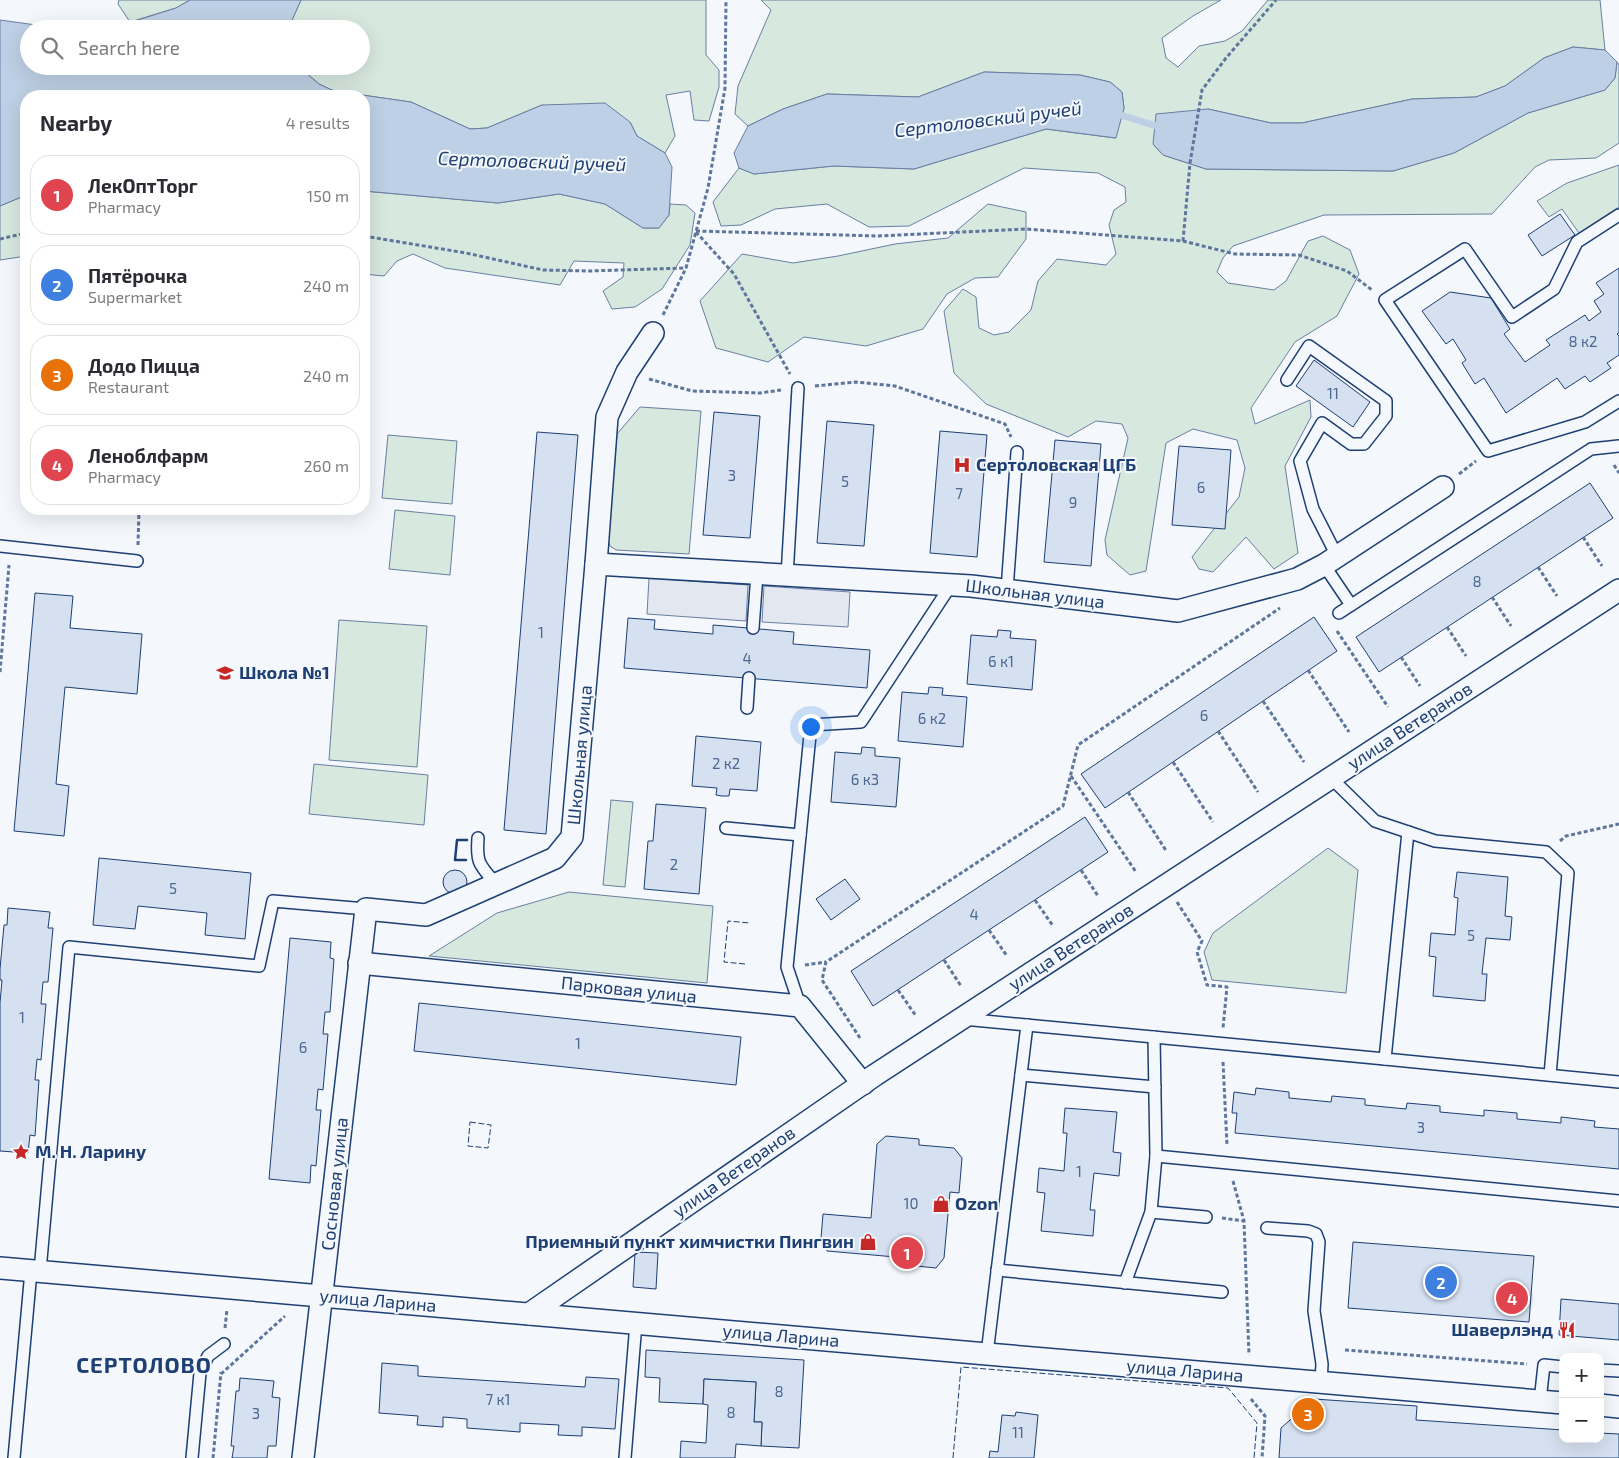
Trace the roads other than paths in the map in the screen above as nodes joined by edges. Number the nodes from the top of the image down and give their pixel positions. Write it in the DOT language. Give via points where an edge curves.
graph roads {
  1 [pos="1619,215"];
  2 [pos="653,333"];
  3 [pos="1287,380"];
  4 [pos="798,388"];
  5 [pos="1619,400"];
  6 [pos="1619,446"];
  7 [pos="1018,452"];
  8 [pos="1443,487"];
  9 [pos="5,546"];
  10 [pos="137,561"];
  11 [pos="1331,561"];
  12 [pos="596,564"];
  13 [pos="757,574"];
  14 [pos="787,576"];
  15 [pos="951,585"];
  16 [pos="1007,590"];
  17 [pos="1619,590"];
  18 [pos="1351,605"];
  19 [pos="1339,613"];
  20 [pos="753,628"];
  21 [pos="749,678"];
  22 [pos="746,708"];
  23 [pos="1331,778"];
  24 [pos="726,828"];
  25 [pos="1408,832"];
  26 [pos="800,835"];
  27 [pos="478,838"];
  28 [pos="496,884"];
  29 [pos="366,909"];
  30 [pos="360,963"];
  31 [pos="800,1006"];
  32 [pos="961,1018"];
  33 [pos="1027,1025"];
  34 [pos="1154,1037"];
  35 [pos="1384,1059"];
  36 [pos="1021,1074"];
  37 [pos="1550,1075"];
  38 [pos="1619,1082"];
  39 [pos="863,1084"];
  40 [pos="1155,1087"];
  41 [pos="1156,1156"];
  42 [pos="1619,1201"];
  43 [pos="1151,1212"];
  44 [pos="1206,1217"];
  45 [pos="1267,1228"];
  46 [pos="0,1268"];
  47 [pos="997,1270"];
  48 [pos="36,1271"];
  49 [pos="1125,1283"];
  50 [pos="1222,1292"];
  51 [pos="322,1296"];
  52 [pos="529,1314"];
  53 [pos="636,1323"];
  54 [pos="224,1344"];
  55 [pos="987,1354"];
  56 [pos="1559,1367"];
  57 [pos="1604,1370"];
  58 [pos="1619,1371"];
  59 [pos="1321,1382"];
  60 [pos="1540,1402"];
  61 [pos="1559,1403"];
  62 [pos="1604,1405"];
  63 [pos="1619,1407"];
  64 [pos="14,1458"];
  65 [pos="192,1458"];
  66 [pos="304,1458"];
  67 [pos="625,1458"];
  1 -- 5 [label="lane" via="1577,242 1554,289 1512,317 1464,249 1386,300 1488,451 1585,422"];
  2 -- 12 [label="street, Школьная улица" via="627,372 607,418"];
  3 -- 11 [label="lane" via="1309,346 1386,401 1386,416 1364,444 1351,444 1322,423 1300,461"];
  4 -- 14 [label="lane"];
  6 -- 18 [label="lane" via="1591,449"];
  7 -- 16 [label="lane"];
  8 -- 11 [label="street, Школьная улица"];
  9 -- 10 [label="lane"];
  11 -- 16 [label="street, Школьная улица" via="1297,579 1178,611"];
  11 -- 18 [label="lane"];
  12 -- 13 [label="street, Школьная улица"];
  12 -- 28 [label="street, Школьная улица" via="572,836 555,858"];
  13 -- 14 [label="street, Школьная улица"];
  13 -- 20 [label="lane"];
  14 -- 15 [label="street, Школьная улица"];
  15 -- 16 [label="street, Школьная улица"];
  15 -- 26 [label="lane" via="861,722 811,725"];
  17 -- 23 [label="street, улица Ветеранов"];
  18 -- 19 [label="lane"];
  21 -- 22 [label="lane"];
  23 -- 25 [label="lane" via="1375,821"];
  23 -- 32 [label="street, улица Ветеранов"];
  24 -- 26 [label="lane"];
  25 -- 35 [label="lane"];
  25 -- 37 [label="lane" via="1435,841 1546,852 1568,873"];
  26 -- 31 [label="lane" via="787,967"];
  27 -- 28 [label="lane" via="476,855 479,865"];
  28 -- 29 [label="street, Школьная улица" via="426,915"];
  29 -- 30 [label="street, Сосновая улица"];
  29 -- 48 [label="lane" via="273,901 259,966 69,948"];
  30 -- 31 [label="street, Парковая улица"];
  30 -- 51 [label="street, Сосновая улица"];
  31 -- 39 [label="street"];
  32 -- 33 [label="lane"];
  32 -- 39 [label="street, улица Ветеранов"];
  33 -- 34 [label="lane"];
  33 -- 36 [label="lane"];
  34 -- 35 [label="lane"];
  34 -- 40 [label="lane"];
  35 -- 37 [label="lane"];
  36 -- 40 [label="lane"];
  36 -- 47 [label="lane"];
  37 -- 38 [label="lane"];
  39 -- 52 [label="street, улица Ветеранов"];
  40 -- 41 [label="lane"];
  41 -- 42 [label="lane"];
  41 -- 43 [label="lane"];
  43 -- 44 [label="lane"];
  43 -- 49 [label="lane"];
  45 -- 59 [label="lane" via="1308,1230 1316,1234 1314,1310 1322,1364"];
  46 -- 48 [label="street, улица Ларина"];
  47 -- 49 [label="lane"];
  47 -- 55 [label="lane"];
  48 -- 51 [label="street, улица Ларина"];
  48 -- 64 [label="lane"];
  49 -- 50 [label="lane"];
  51 -- 52 [label="street, улица Ларина"];
  51 -- 66 [label="street, Сосновая улица"];
  52 -- 53 [label="street, улица Ларина"];
  53 -- 55 [label="street, улица Ларина"];
  53 -- 67 [label="lane"];
  54 -- 65 [label="lane" via="208,1356 200,1373"];
  55 -- 59 [label="street, улица Ларина"];
  56 -- 60 [label="lane" via="1544,1366"];
  57 -- 58 [label="lane"];
  59 -- 60 [label="street, улица Ларина"];
  60 -- 61 [label="street, улица Ларина"];
  62 -- 63 [label="street"];
}
